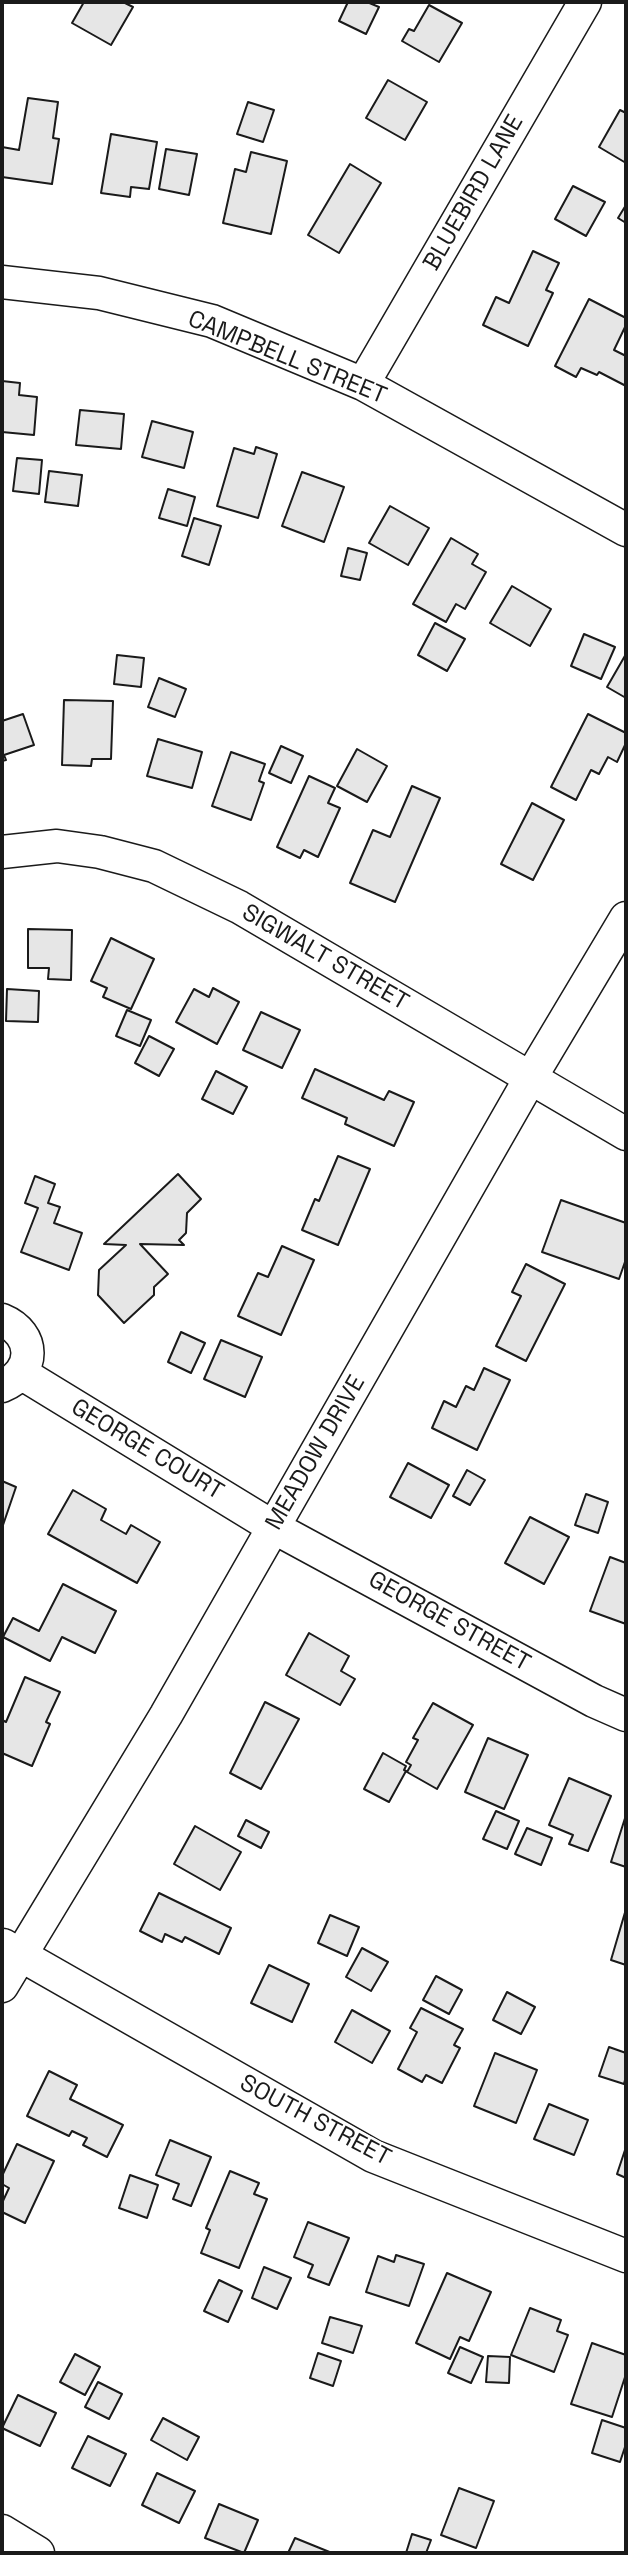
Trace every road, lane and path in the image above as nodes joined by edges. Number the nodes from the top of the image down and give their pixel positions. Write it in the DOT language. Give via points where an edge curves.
graph roads {
  1 [pos="584,2"];
  2 [pos="2,282"];
  3 [pos="363,384"];
  4 [pos="626,530"];
  5 [pos="2,852"];
  6 [pos="626,918"];
  7 [pos="531,1077"];
  8 [pos="626,1134"];
  9 [pos="2,1320"];
  10 [pos="11,1379"];
  11 [pos="273,1527"];
  12 [pos="626,1715"];
  13 [pos="11,1950"];
  14 [pos="2,1986"];
  15 [pos="626,2256"];
  16 [pos="2,2531"];
  17 [pos="38,2553"];
  1 -- 3 [label="street, BLUEBIRD LANE"];
  2 -- 3 [label="street, CAMPBELL STREET" via="99,293 212,321"];
  3 -- 4 [label="street, CAMPBELL STREET"];
  5 -- 7 [label="street, SIGWALT STREET" via="57,846 154,866 239,907"];
  6 -- 7 [label="street, MEADOW DRIVE"];
  7 -- 8 [label="street, SIGWALT STREET"];
  7 -- 11 [label="street, MEADOW DRIVE"];
  9 -- 10 [label="street, GEORGE COURT" via="19,1331 28,1351 26,1362"];
  10 -- 11 [label="street, GEORGE COURT"];
  11 -- 12 [label="street, GEORGE STREET"];
  11 -- 13 [label="street, MEADOW DRIVE" via="159,1726"];
  13 -- 14 [label="street, MEADOW DRIVE"];
  13 -- 15 [label="street, SOUTH STREET" via="373,2156"];
  16 -- 17 [label="street"];
}
